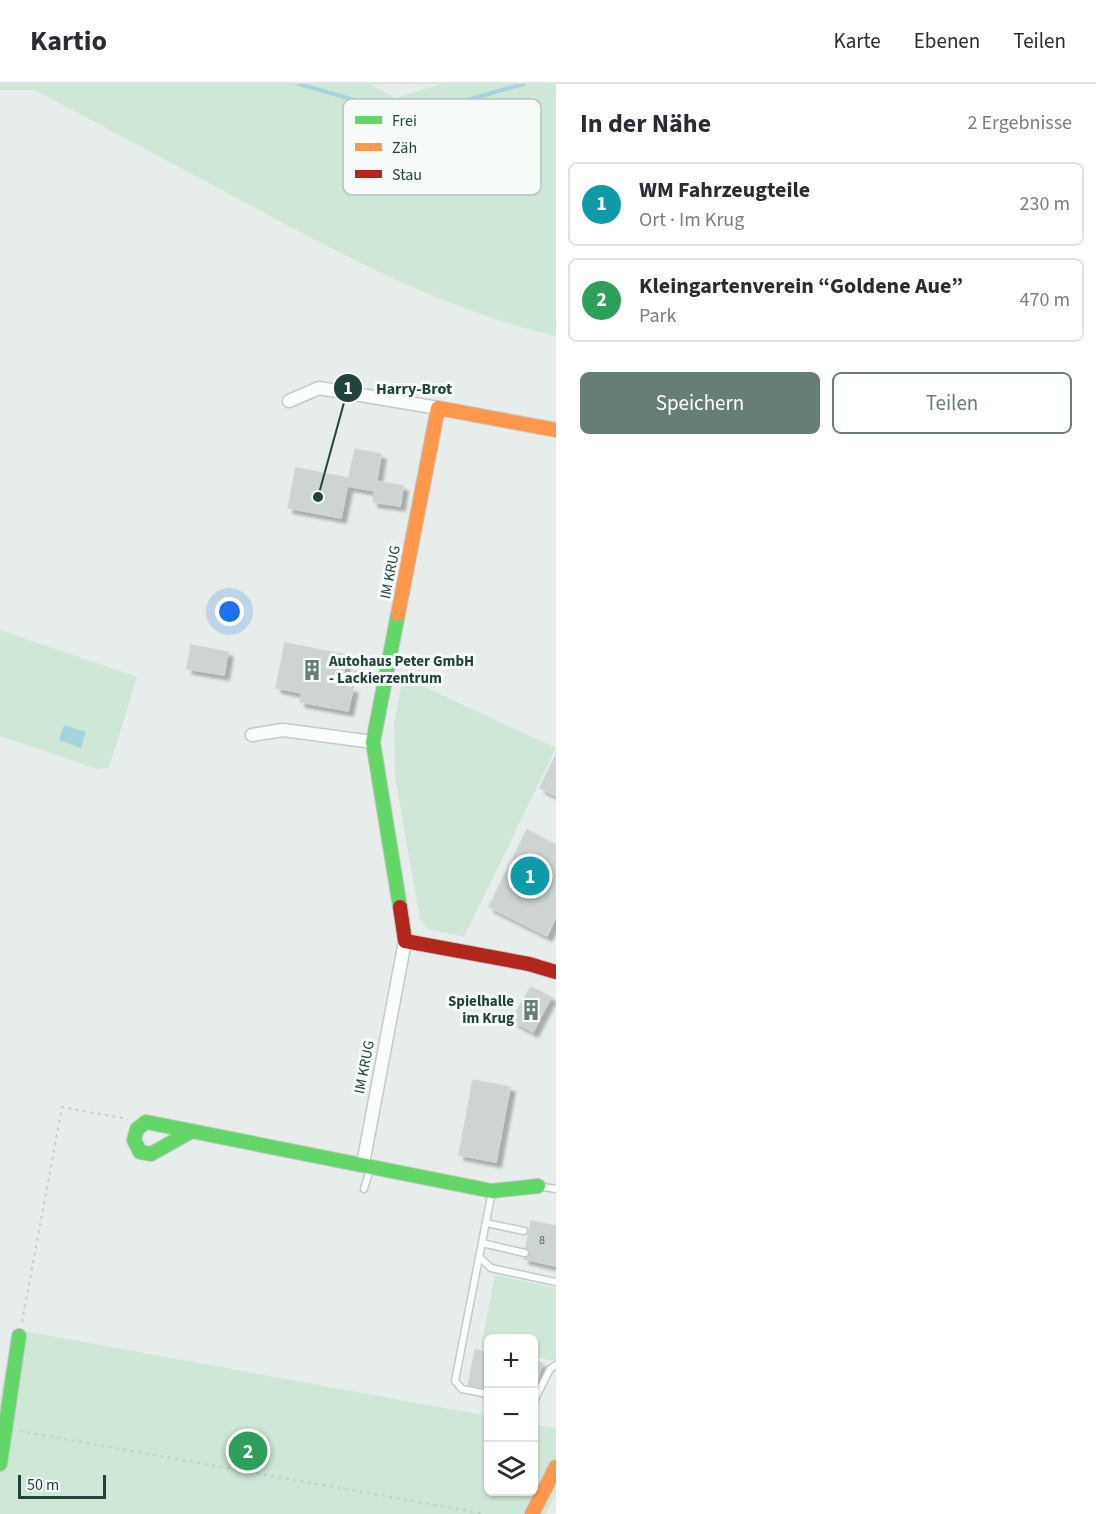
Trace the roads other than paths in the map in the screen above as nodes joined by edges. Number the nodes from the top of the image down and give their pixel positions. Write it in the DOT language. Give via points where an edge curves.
graph roads {
  1 [pos="289,401"];
  2 [pos="438,408"];
  3 [pos="556,430"];
  4 [pos="252,735"];
  5 [pos="373,742"];
  6 [pos="405,940"];
  7 [pos="556,972"];
  8 [pos="192,1131"];
  9 [pos="367,1165"];
  10 [pos="538,1186"];
  11 [pos="364,1189"];
  12 [pos="556,1189"];
  13 [pos="492,1191"];
  14 [pos="486,1222"];
  15 [pos="524,1231"];
  16 [pos="482,1244"];
  17 [pos="525,1253"];
  18 [pos="479,1257"];
  19 [pos="556,1282"];
  20 [pos="19,1336"];
  21 [pos="556,1365"];
  22 [pos="484,1393"];
  23 [pos="538,1393"];
  24 [pos="0,1464"];
  25 [pos="556,1467"];
  26 [pos="532,1514"];
  1 -- 2 [label="street" via="319,388"];
  2 -- 3 [label="street"];
  2 -- 5 [label="street, IM KRUG"];
  4 -- 5 [label="street" via="282,730"];
  5 -- 6 [label="street, IM KRUG"];
  6 -- 7 [label="street"];
  6 -- 9 [label="street, IM KRUG"];
  8 -- 8 [label="street" via="146,1122 137,1129 134,1140 140,1152 151,1154"];
  8 -- 9 [label="street"];
  9 -- 11 [label="lane"];
  9 -- 13 [label="street"];
  10 -- 12 [label="lane"];
  10 -- 13 [label="street"];
  13 -- 14 [label="lane"];
  14 -- 15 [label="lane"];
  14 -- 16 [label="lane"];
  16 -- 17 [label="lane"];
  16 -- 18 [label="lane"];
  18 -- 19 [label="lane" via="490,1268"];
  18 -- 22 [label="lane" via="455,1381 462,1389"];
  20 -- 24 [label="street"];
  21 -- 23 [label="lane"];
  25 -- 26 [label="street"];
}
